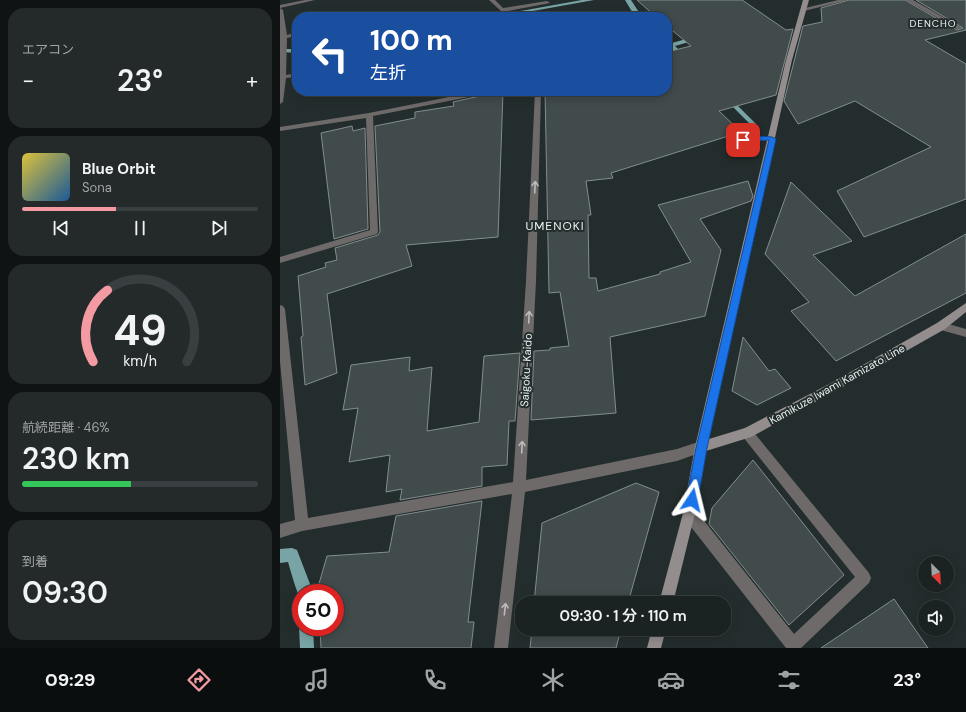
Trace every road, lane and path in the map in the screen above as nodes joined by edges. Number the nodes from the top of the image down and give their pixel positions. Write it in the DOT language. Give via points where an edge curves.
graph roads {
  1 [pos="312,0"];
  2 [pos="492,0"];
  3 [pos="845,0"];
  4 [pos="909,0"];
  5 [pos="548,1"];
  6 [pos="805,4"];
  7 [pos="280,9"];
  8 [pos="548,12"];
  9 [pos="958,28"];
  10 [pos="292,35"];
  11 [pos="284,37"];
  12 [pos="292,76"];
  13 [pos="283,77"];
  14 [pos="464,96"];
  15 [pos="538,96"];
  16 [pos="280,102"];
  17 [pos="369,115"];
  18 [pos="280,129"];
  19 [pos="772,139"];
  20 [pos="743,140"];
  21 [pos="280,260"];
  22 [pos="966,307"];
  23 [pos="280,309"];
  24 [pos="941,326"];
  25 [pos="966,333"];
  26 [pos="747,433"];
  27 [pos="702,448"];
  28 [pos="519,486"];
  29 [pos="689,513"];
  30 [pos="302,525"];
  31 [pos="280,531"];
  32 [pos="668,596"];
  33 [pos="657,636"];
  34 [pos="501,648"];
  35 [pos="654,648"];
  1 -- 7 [label="street"];
  2 -- 5 [label="street" via="502,10"];
  3 -- 6 [label="street"];
  4 -- 9 [label="street"];
  5 -- 8 [label="street"];
  6 -- 19 [label="main road" via="789,60"];
  7 -- 11 [label="street"];
  10 -- 11 [label="street"];
  11 -- 13 [label="street"];
  12 -- 13 [label="street"];
  13 -- 16 [label="street"];
  14 -- 17 [label="street"];
  28 -- 15 [label="street, Saigoku-Kaido, one-way" via="531,281"];
  17 -- 18 [label="street"];
  17 -- 21 [label="street" via="374,232"];
  19 -- 20 [label="street"];
  19 -- 27 [label="main road"];
  22 -- 24 [label="main road, Kamikuze Iwami Kamizato Line"];
  23 -- 30 [label="street"];
  24 -- 25 [label="street"];
  24 -- 26 [label="main road, Kamikuze Iwami Kamizato Line"];
  26 -- 27 [label="main road, Kamikuze Iwami Kamizato Line"];
  26 -- 29 [label="street" via="864,578 793,645"];
  27 -- 28 [label="street" via="559,480"];
  27 -- 29 [label="main road"];
  28 -- 30 [label="street"];
  34 -- 28 [label="street, Saigoku-Kaido, one-way"];
  29 -- 32 [label="main road"];
  30 -- 31 [label="street"];
  33 -- 35 [label="main road"];
}
